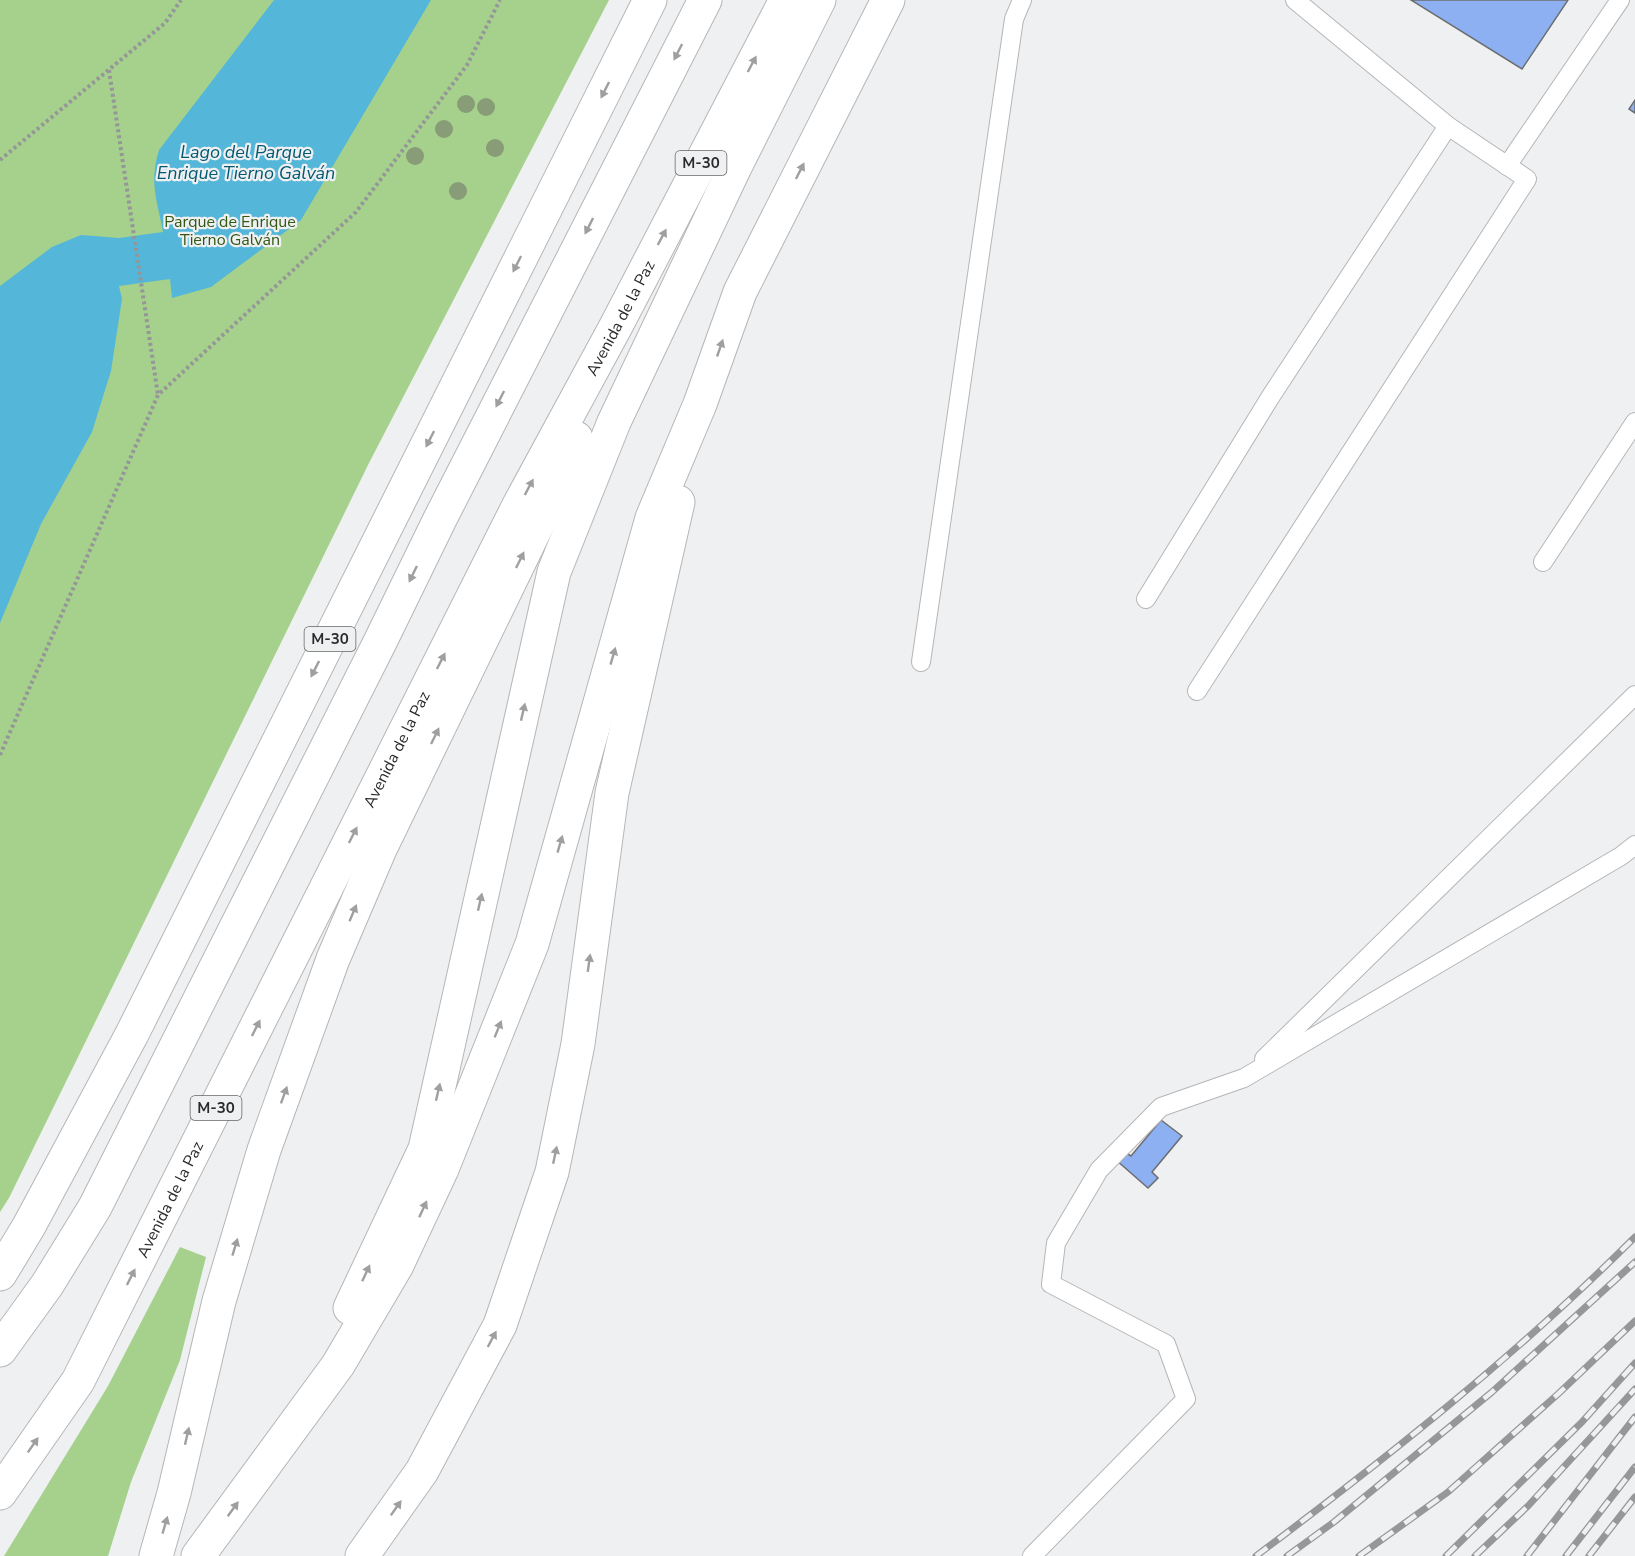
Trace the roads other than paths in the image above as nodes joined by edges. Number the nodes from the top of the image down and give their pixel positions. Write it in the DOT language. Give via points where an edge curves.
graph roads {
  1 [pos="650,0"];
  2 [pos="705,0"];
  3 [pos="786,0"];
  4 [pos="819,0"];
  5 [pos="888,0"];
  6 [pos="1022,0"];
  7 [pos="1295,0"];
  8 [pos="1620,0"];
  9 [pos="1448,126"];
  10 [pos="1507,165"];
  11 [pos="616,326"];
  12 [pos="700,404"];
  13 [pos="1635,422"];
  14 [pos="1543,562"];
  15 [pos="1146,599"];
  16 [pos="921,662"];
  17 [pos="1197,691"];
  18 [pos="1635,694"];
  19 [pos="1635,845"];
  20 [pos="1244,1078"];
  21 [pos="0,1274"];
  22 [pos="0,1350"];
  23 [pos="295,1423"];
  24 [pos="0,1493"];
  25 [pos="156,1556"];
  26 [pos="198,1556"];
  27 [pos="362,1556"];
  28 [pos="1032,1556"];
  1 -- 21 [label="highway, M-30, one-way" via="132,1034"];
  2 -- 22 [label="highway, one-way" via="95,1206 47,1285"];
  11 -- 3 [label="highway, Avenida de la Paz / M-30, one-way"];
  23 -- 4 [label="highway, one-way" via="425,1149 554,572 614,422"];
  12 -- 5 [label="highway, one-way" via="740,292"];
  6 -- 16 [label="lane" via="1014,19"];
  7 -- 9 [label="lane"];
  8 -- 10 [label="lane"];
  9 -- 10 [label="lane"];
  9 -- 15 [label="lane" via="1271,396"];
  10 -- 17 [label="lane" via="1527,179"];
  24 -- 11 [label="highway, Avenida de la Paz / M-30, one-way" via="78,1381 519,505"];
  25 -- 11 [label="highway, one-way" via="222,1290 264,1150 333,959 380,849 566,466"];
  23 -- 12 [label="highway, one-way" via="338,1365 397,1265 442,1169 532,944 652,518"];
  27 -- 12 [label="highway, one-way" via="423,1471 500,1325 552,1172 578,1044 612,793"];
  13 -- 14 [label="lane"];
  18 -- 20 [label="lane"];
  19 -- 20 [label="lane"];
  20 -- 28 [label="lane" via="1161,1107 1099,1170 1056,1243 1051,1284 1166,1344 1186,1399"];
  26 -- 23 [label="highway, one-way"];
}
